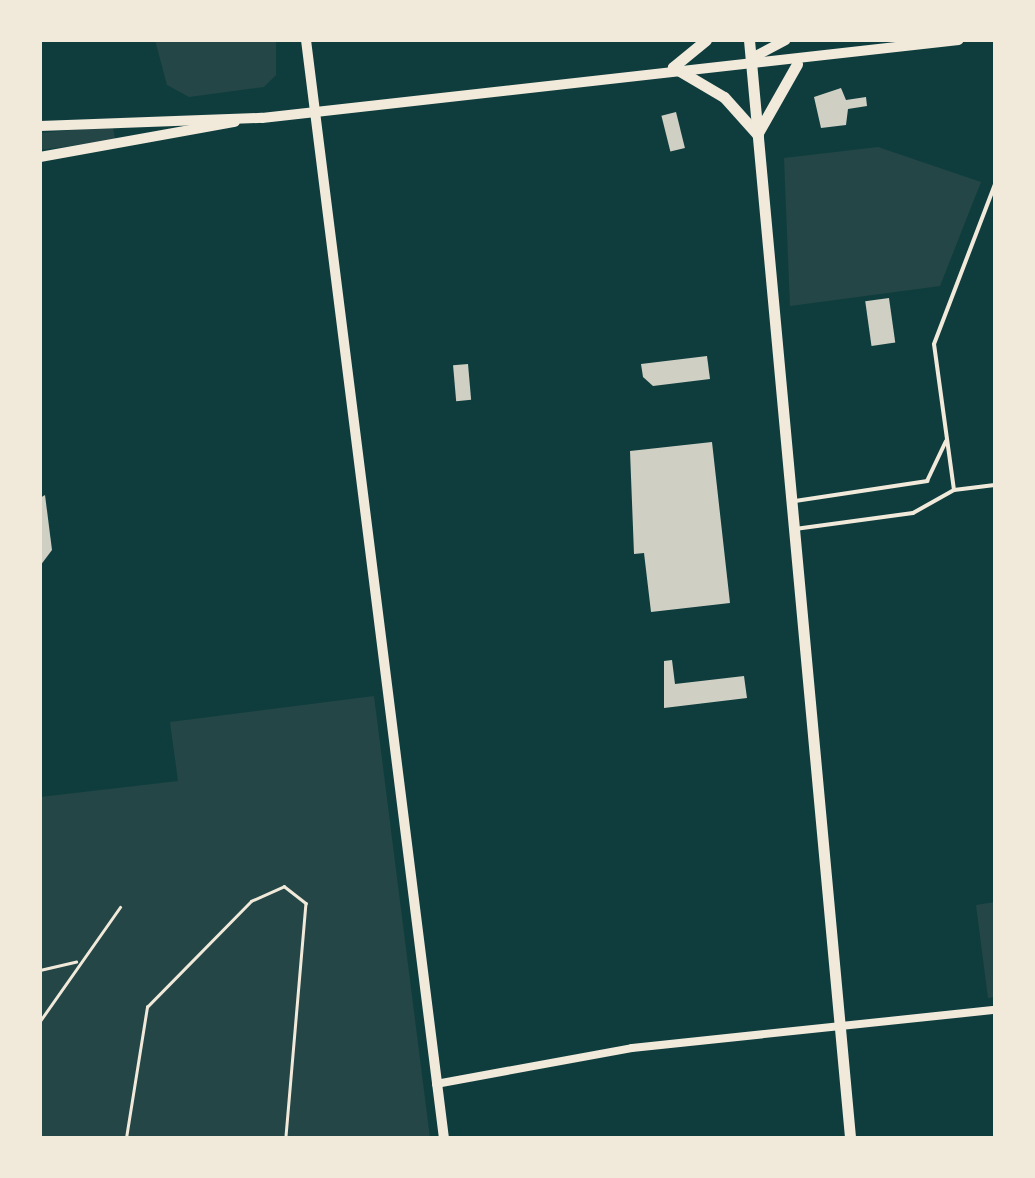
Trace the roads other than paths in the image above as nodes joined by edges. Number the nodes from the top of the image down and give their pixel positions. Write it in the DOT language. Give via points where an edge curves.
graph roads {
  1 [pos="306,40"];
  2 [pos="706,40"];
  3 [pos="749,40"];
  4 [pos="786,40"];
  5 [pos="958,40"];
  6 [pos="751,58"];
  7 [pos="796,64"];
  8 [pos="673,67"];
  9 [pos="314,110"];
  10 [pos="242,120"];
  11 [pos="40,126"];
  12 [pos="758,135"];
  13 [pos="40,157"];
  14 [pos="995,184"];
  15 [pos="946,437"];
  16 [pos="995,485"];
  17 [pos="954,490"];
  18 [pos="788,502"];
  19 [pos="790,525"];
  20 [pos="995,1010"];
  21 [pos="836,1034"];
  22 [pos="436,1084"];
  23 [pos="444,1138"];
  24 [pos="850,1138"];
  1 -- 9 [label="main road"];
  2 -- 8 [label="main road"];
  3 -- 6 [label="main road"];
  4 -- 6 [label="main road"];
  5 -- 7 [label="main road"];
  6 -- 7 [label="main road"];
  6 -- 8 [label="main road"];
  6 -- 12 [label="main road"];
  7 -- 12 [label="main road" via="776,87"];
  8 -- 9 [label="main road"];
  8 -- 12 [label="main road" via="724,98"];
  9 -- 10 [label="main road"];
  9 -- 22 [label="main road"];
  10 -- 11 [label="main road"];
  10 -- 13 [label="main road" via="202,135"];
  12 -- 18 [label="main road"];
  14 -- 15 [label="lane" via="934,344"];
  15 -- 17 [label="lane"];
  15 -- 18 [label="lane" via="927,481"];
  16 -- 17 [label="lane"];
  17 -- 19 [label="lane" via="912,513"];
  18 -- 19 [label="main road"];
  19 -- 21 [label="main road"];
  20 -- 21 [label="street"];
  21 -- 22 [label="street" via="632,1048"];
  21 -- 24 [label="main road"];
  22 -- 23 [label="main road"];
}
